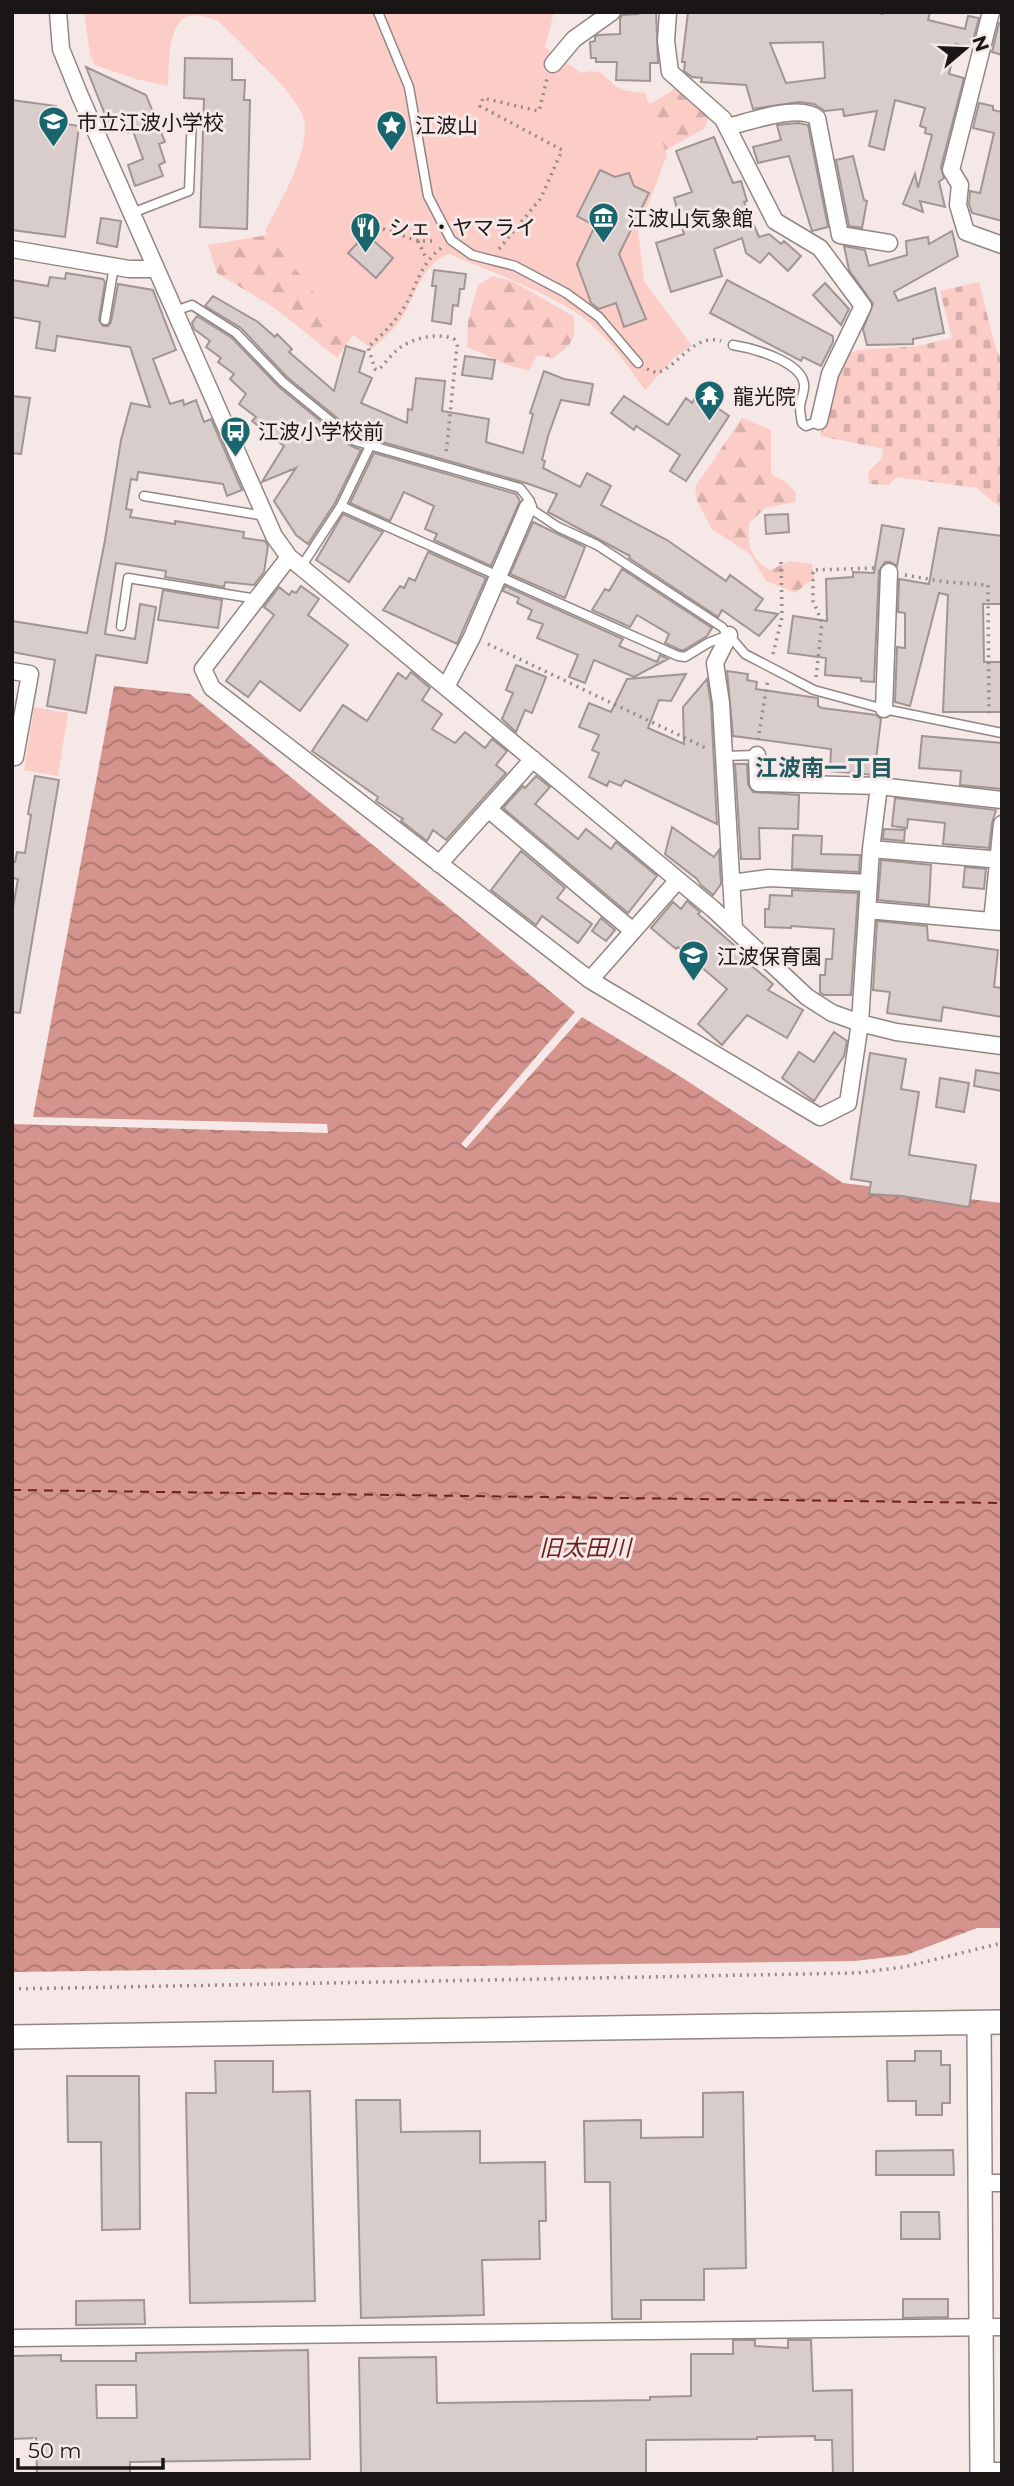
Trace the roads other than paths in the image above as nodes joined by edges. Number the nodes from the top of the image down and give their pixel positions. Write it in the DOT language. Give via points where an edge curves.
graph roads {
  1 [pos="58,12"];
  2 [pos="378,12"];
  3 [pos="611,12"];
  4 [pos="668,12"];
  5 [pos="991,12"];
  6 [pos="553,64"];
  7 [pos="192,116"];
  8 [pos="727,127"];
  9 [pos="132,213"];
  10 [pos="889,243"];
  11 [pos="1002,244"];
  12 [pos="12,249"];
  13 [pos="114,266"];
  14 [pos="155,270"];
  15 [pos="175,311"];
  16 [pos="106,320"];
  17 [pos="733,345"];
  18 [pos="638,363"];
  19 [pos="819,421"];
  20 [pos="370,446"];
  21 [pos="144,496"];
  22 [pos="341,506"];
  23 [pos="528,507"];
  24 [pos="265,516"];
  25 [pos="295,562"];
  26 [pos="889,572"];
  27 [pos="498,574"];
  28 [pos="257,599"];
  29 [pos="121,626"];
  30 [pos="729,635"];
  31 [pos="12,671"];
  32 [pos="446,687"];
  33 [pos="884,709"];
  34 [pos="1002,733"];
  35 [pos="757,754"];
  36 [pos="724,755"];
  37 [pos="533,759"];
  38 [pos="13,762"];
  39 [pos="879,786"];
  40 [pos="1002,800"];
  41 [pos="488,809"];
  42 [pos="1002,824"];
  43 [pos="871,849"];
  44 [pos="1000,860"];
  45 [pos="439,864"];
  46 [pos="678,880"];
  47 [pos="731,883"];
  48 [pos="869,883"];
  49 [pos="867,910"];
  50 [pos="997,921"];
  51 [pos="734,929"];
  52 [pos="634,931"];
  53 [pos="590,980"];
  54 [pos="860,1023"];
  55 [pos="1002,1046"];
  56 [pos="990,2022"];
  57 [pos="12,2037"];
  58 [pos="991,2183"];
  59 [pos="991,2327"];
  60 [pos="12,2339"];
  61 [pos="989,2472"];
  1 -- 9 [label="street" via="61,49"];
  2 -- 18 [label="lane" via="409,87 428,196 451,240 472,255 515,266 566,293 599,317"];
  3 -- 6 [label="street" via="574,39"];
  4 -- 8 [label="street" via="670,72"];
  5 -- 11 [label="street" via="951,170 960,185 958,205 966,232"];
  7 -- 9 [label="lane" via="189,191"];
  8 -- 10 [label="street" via="798,111 817,117 840,235"];
  8 -- 19 [label="street" via="775,221 820,248 863,306 830,374"];
  9 -- 14 [label="street"];
  12 -- 13 [label="street"];
  13 -- 14 [label="street"];
  13 -- 16 [label="lane"];
  14 -- 15 [label="street"];
  15 -- 20 [label="lane" via="192,305 236,333 283,383 355,441"];
  15 -- 24 [label="street"];
  17 -- 19 [label="lane" via="752,348 793,367 804,386 802,423"];
  20 -- 22 [label="lane"];
  20 -- 23 [label="lane" via="520,488 530,501"];
  21 -- 24 [label="lane"];
  22 -- 25 [label="lane"];
  22 -- 27 [label="lane"];
  23 -- 27 [label="street"];
  23 -- 30 [label="lane" via="597,545"];
  24 -- 25 [label="street"];
  25 -- 28 [label="street"];
  25 -- 32 [label="street"];
  26 -- 33 [label="street"];
  27 -- 30 [label="lane" via="678,656 685,657"];
  27 -- 32 [label="street"];
  28 -- 29 [label="lane" via="128,578"];
  28 -- 45 [label="street" via="203,669 212,688"];
  30 -- 33 [label="lane" via="745,654 814,690"];
  30 -- 36 [label="street" via="715,663"];
  31 -- 38 [label="street" via="30,674"];
  32 -- 37 [label="street"];
  33 -- 34 [label="lane"];
  35 -- 36 [label="lane"];
  35 -- 39 [label="street" via="758,782"];
  36 -- 47 [label="street"];
  37 -- 41 [label="street"];
  37 -- 46 [label="street"];
  39 -- 40 [label="street"];
  39 -- 43 [label="street"];
  41 -- 45 [label="street"];
  41 -- 52 [label="street"];
  42 -- 44 [label="street"];
  43 -- 44 [label="street"];
  43 -- 48 [label="street"];
  44 -- 50 [label="street"];
  45 -- 53 [label="street"];
  46 -- 51 [label="street"];
  46 -- 52 [label="street"];
  47 -- 48 [label="street" via="769,878"];
  47 -- 51 [label="street"];
  48 -- 49 [label="street"];
  49 -- 50 [label="street"];
  49 -- 54 [label="street"];
  51 -- 54 [label="street" via="807,997"];
  52 -- 53 [label="street"];
  53 -- 54 [label="street" via="820,1117 848,1103"];
  54 -- 55 [label="street"];
  56 -- 57 [label="street"];
  56 -- 58 [label="street"];
  58 -- 59 [label="street"];
  59 -- 60 [label="street"];
  59 -- 61 [label="street"];
}
